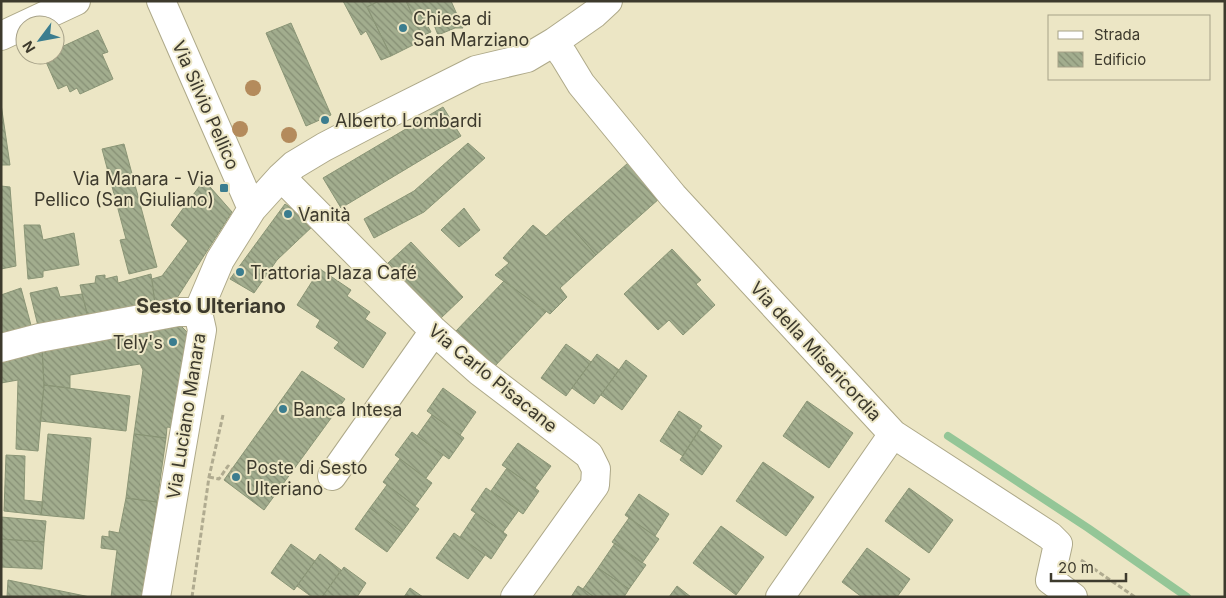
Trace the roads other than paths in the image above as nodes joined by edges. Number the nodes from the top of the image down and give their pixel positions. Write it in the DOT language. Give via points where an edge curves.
graph roads {
  1 [pos="76,1"];
  2 [pos="161,1"];
  3 [pos="608,1"];
  4 [pos="1,36"];
  5 [pos="554,42"];
  6 [pos="281,177"];
  7 [pos="252,209"];
  8 [pos="198,312"];
  9 [pos="434,331"];
  10 [pos="1,348"];
  11 [pos="893,434"];
  12 [pos="332,476"];
  13 [pos="1043,588"];
  14 [pos="156,597"];
  15 [pos="515,597"];
  16 [pos="780,597"];
  17 [pos="1074,597"];
  1 -- 4 [label="street"];
  2 -- 7 [label="street, Via Silvio Pellico"];
  3 -- 5 [label="street, Via Luciano Manara"];
  5 -- 6 [label="street, Via Luciano Manara" via="527,58 476,70 324,147"];
  5 -- 11 [label="street, Via della Misericordia" via="580,84 673,196"];
  6 -- 7 [label="street, Via Luciano Manara"];
  6 -- 9 [label="street, Via Carlo Pisacane"];
  7 -- 8 [label="street, Via Luciano Manara" via="220,260"];
  8 -- 10 [label="street" via="178,312"];
  8 -- 14 [label="street, Via Luciano Manara" via="202,330"];
  9 -- 12 [label="street"];
  9 -- 15 [label="street, Via Carlo Pisacane" via="589,455 596,468 595,485"];
  11 -- 13 [label="street, Via della Misericordia" via="1058,544"];
  11 -- 16 [label="street"];
  13 -- 17 [label="street"];
}
